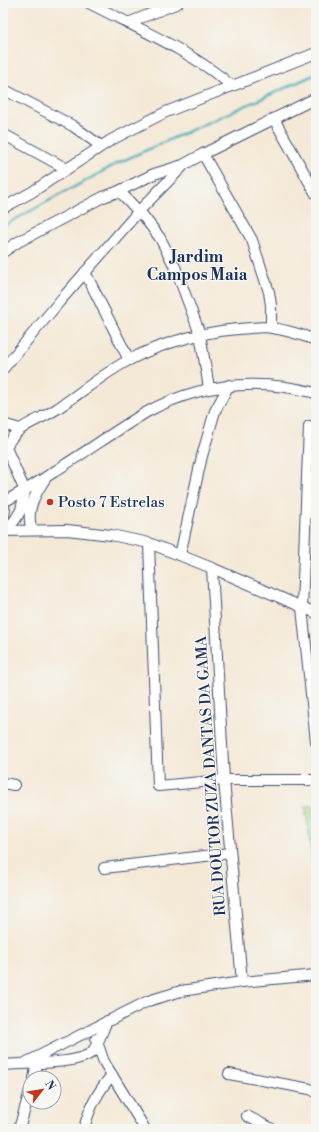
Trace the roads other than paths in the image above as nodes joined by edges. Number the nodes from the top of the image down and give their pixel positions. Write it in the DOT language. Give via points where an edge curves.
graph roads {
  1 [pos="89,3"];
  2 [pos="178,3"];
  3 [pos="128,23"];
  4 [pos="316,53"];
  5 [pos="232,86"];
  6 [pos="3,89"];
  7 [pos="316,98"];
  8 [pos="274,119"];
  9 [pos="3,134"];
  10 [pos="101,146"];
  11 [pos="203,154"];
  12 [pos="183,165"];
  13 [pos="67,169"];
  14 [pos="117,192"];
  15 [pos="316,194"];
  16 [pos="3,208"];
  17 [pos="140,211"];
  18 [pos="3,252"];
  19 [pos="85,272"];
  20 [pos="271,327"];
  21 [pos="200,334"];
  22 [pos="316,340"];
  23 [pos="129,360"];
  24 [pos="3,369"];
  25 [pos="229,385"];
  26 [pos="209,388"];
  27 [pos="316,393"];
  28 [pos="3,424"];
  29 [pos="309,426"];
  30 [pos="20,428"];
  31 [pos="5,444"];
  32 [pos="46,477"];
  33 [pos="25,491"];
  34 [pos="3,504"];
  35 [pos="4,528"];
  36 [pos="32,530"];
  37 [pos="149,543"];
  38 [pos="180,555"];
  39 [pos="212,568"];
  40 [pos="302,608"];
  41 [pos="316,614"];
  42 [pos="316,742"];
  43 [pos="224,780"];
  44 [pos="316,780"];
  45 [pos="3,783"];
  46 [pos="14,784"];
  47 [pos="230,853"];
  48 [pos="104,868"];
  49 [pos="316,975"];
  50 [pos="242,982"];
  51 [pos="107,1021"];
  52 [pos="86,1031"];
  53 [pos="98,1042"];
  54 [pos="59,1045"];
  55 [pos="86,1057"];
  56 [pos="38,1060"];
  57 [pos="62,1061"];
  58 [pos="104,1062"];
  59 [pos="3,1065"];
  60 [pos="36,1070"];
  61 [pos="229,1074"];
  62 [pos="112,1075"];
  63 [pos="316,1092"];
  64 [pos="24,1110"];
  65 [pos="247,1116"];
  66 [pos="19,1129"];
  67 [pos="84,1129"];
  68 [pos="145,1129"];
  69 [pos="272,1129"];
  1 -- 3 [label="street"];
  2 -- 3 [label="street"];
  3 -- 5 [label="street" via="208,66"];
  4 -- 5 [label="street"];
  5 -- 10 [label="street" via="166,112"];
  6 -- 10 [label="street" via="73,126"];
  7 -- 8 [label="street"];
  8 -- 11 [label="street"];
  8 -- 15 [label="street"];
  9 -- 13 [label="street"];
  10 -- 13 [label="street"];
  11 -- 12 [label="street"];
  11 -- 20 [label="street" via="252,240 268,292"];
  12 -- 14 [label="street" via="154,174"];
  12 -- 17 [label="street"];
  13 -- 16 [label="street"];
  14 -- 17 [label="street"];
  14 -- 18 [label="street" via="103,197"];
  17 -- 19 [label="street"];
  17 -- 21 [label="street" via="160,238 176,267"];
  19 -- 23 [label="street"];
  19 -- 24 [label="street"];
  20 -- 21 [label="street"];
  20 -- 22 [label="street"];
  21 -- 23 [label="street"];
  21 -- 26 [label="street"];
  23 -- 30 [label="street" via="55,410"];
  25 -- 26 [label="street"];
  25 -- 27 [label="street" via="263,384"];
  25 -- 38 [label="street" via="215,411 202,456"];
  26 -- 32 [label="street" via="146,413"];
  28 -- 30 [label="street"];
  29 -- 40 [label="street"];
  30 -- 31 [label="street"];
  31 -- 33 [label="street"];
  32 -- 33 [label="street"];
  32 -- 36 [label="street" via="30,510"];
  33 -- 34 [label="street"];
  33 -- 35 [label="street" via="21,510 15,520"];
  34 -- 35 [label="street"];
  35 -- 36 [label="street"];
  36 -- 37 [label="street" via="111,534"];
  37 -- 38 [label="street"];
  37 -- 43 [label="street" via="158,786"];
  38 -- 39 [label="street"];
  39 -- 40 [label="street"];
  39 -- 43 [label="street, RUA DOUTOR ZUZA DANTAS DA GAMA"];
  40 -- 41 [label="street"];
  40 -- 42 [label="street"];
  43 -- 44 [label="street"];
  43 -- 47 [label="street, RUA DOUTOR ZUZA DANTAS DA GAMA"];
  45 -- 46 [label="street"];
  47 -- 48 [label="street"];
  47 -- 50 [label="street, RUA DOUTOR ZUZA DANTAS DA GAMA"];
  49 -- 50 [label="street"];
  50 -- 51 [label="street" via="181,991 148,1001"];
  51 -- 52 [label="street"];
  51 -- 53 [label="street"];
  52 -- 53 [label="street"];
  52 -- 54 [label="street"];
  53 -- 55 [label="street"];
  53 -- 58 [label="street"];
  54 -- 56 [label="street"];
  54 -- 57 [label="street" via="58,1054"];
  55 -- 57 [label="street"];
  55 -- 58 [label="street"];
  56 -- 57 [label="street"];
  56 -- 59 [label="street"];
  56 -- 60 [label="street"];
  58 -- 62 [label="street"];
  61 -- 63 [label="street"];
  62 -- 67 [label="street" via="99,1090 87,1115"];
  62 -- 68 [label="street"];
  64 -- 66 [label="street"];
  65 -- 69 [label="street"];
}
